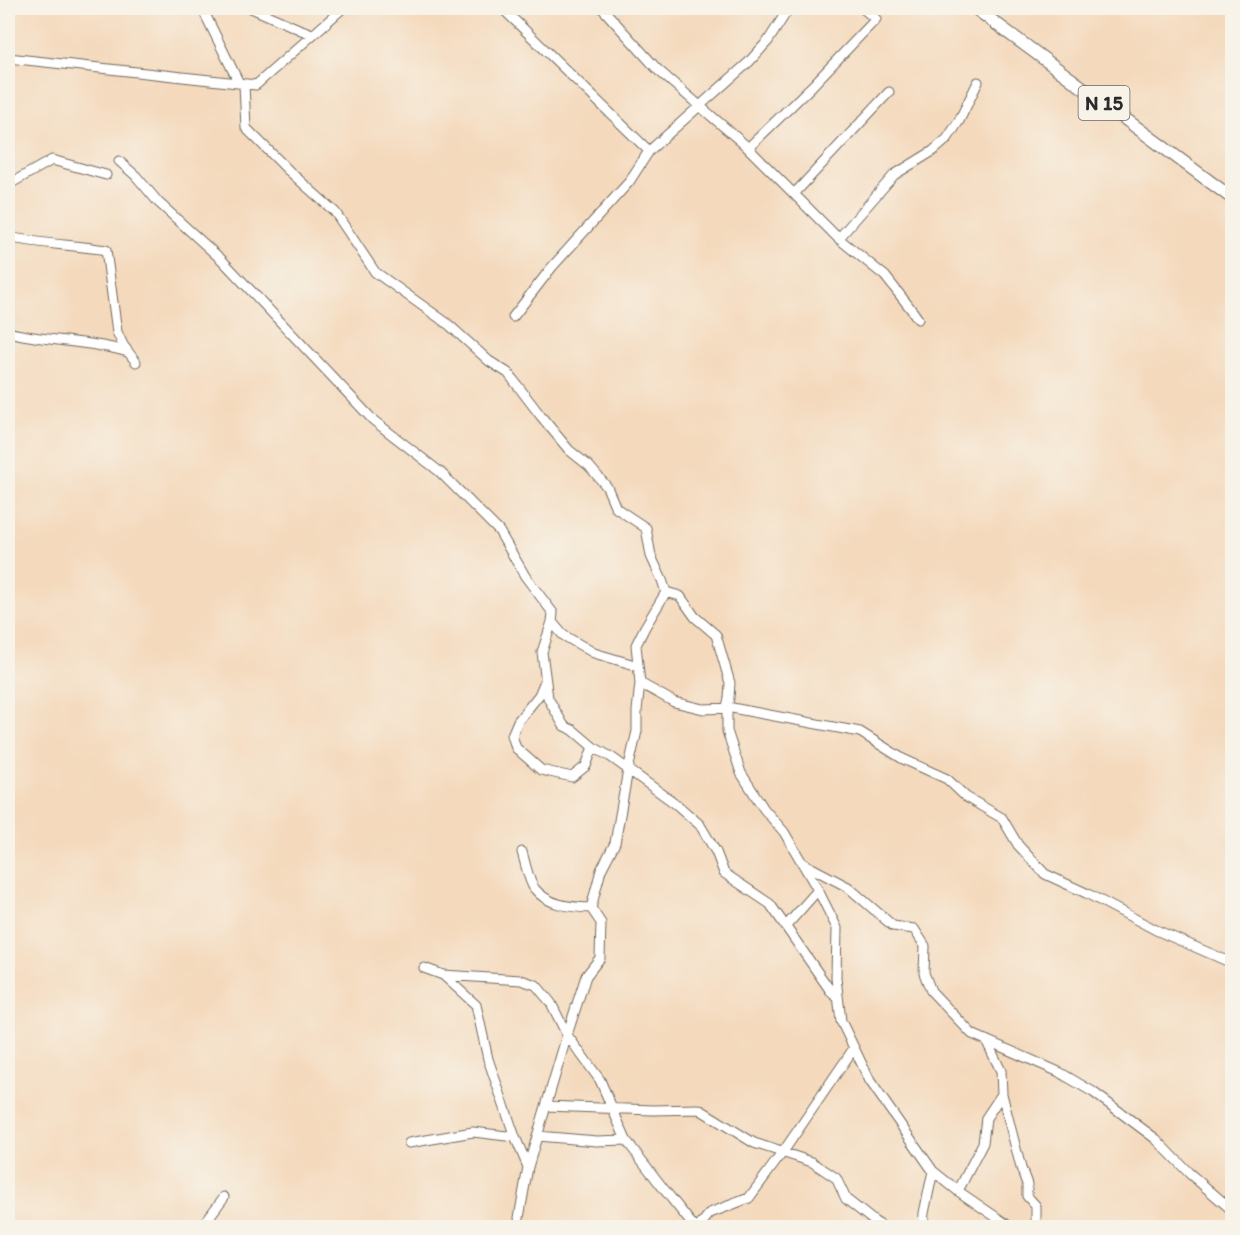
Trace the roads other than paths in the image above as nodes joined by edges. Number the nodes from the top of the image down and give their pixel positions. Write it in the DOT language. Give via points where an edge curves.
graph roads {
  1 [pos="202,8"];
  2 [pos="251,8"];
  3 [pos="343,8"];
  4 [pos="502,8"];
  5 [pos="605,8"];
  6 [pos="789,8"];
  7 [pos="862,8"];
  8 [pos="975,8"];
  9 [pos="312,34"];
  10 [pos="8,58"];
  11 [pos="978,82"];
  12 [pos="241,83"];
  13 [pos="889,92"];
  14 [pos="700,106"];
  15 [pos="748,148"];
  16 [pos="649,151"];
  17 [pos="119,161"];
  18 [pos="8,172"];
  19 [pos="106,175"];
  20 [pos="794,194"];
  21 [pos="1233,198"];
  22 [pos="8,237"];
  23 [pos="839,238"];
  24 [pos="513,317"];
  25 [pos="918,319"];
  26 [pos="8,332"];
  27 [pos="128,352"];
  28 [pos="136,362"];
  29 [pos="666,592"];
  30 [pos="552,622"];
  31 [pos="638,666"];
  32 [pos="546,679"];
  33 [pos="640,683"];
  34 [pos="727,707"];
  35 [pos="593,747"];
  36 [pos="628,770"];
  37 [pos="522,852"];
  38 [pos="802,863"];
  39 [pos="818,890"];
  40 [pos="591,908"];
  41 [pos="786,926"];
  42 [pos="1233,963"];
  43 [pos="424,968"];
  44 [pos="443,975"];
  45 [pos="838,998"];
  46 [pos="567,1035"];
  47 [pos="986,1040"];
  48 [pos="854,1048"];
  49 [pos="1002,1094"];
  50 [pos="546,1106"];
  51 [pos="612,1108"];
  52 [pos="537,1136"];
  53 [pos="514,1137"];
  54 [pos="626,1140"];
  55 [pos="409,1143"];
  56 [pos="783,1152"];
  57 [pos="528,1167"];
  58 [pos="933,1171"];
  59 [pos="958,1191"];
  60 [pos="224,1197"];
  61 [pos="1233,1210"];
  62 [pos="519,1218"];
  63 [pos="201,1227"];
  64 [pos="697,1227"];
  65 [pos="885,1227"];
  66 [pos="923,1227"];
  67 [pos="1012,1227"];
  68 [pos="1036,1227"];
  1 -- 12 [label="street"];
  2 -- 9 [label="street"];
  3 -- 9 [label="street"];
  4 -- 16 [label="street"];
  5 -- 14 [label="street" via="658,70"];
  6 -- 14 [label="street" via="749,62"];
  7 -- 15 [label="street" via="876,19"];
  8 -- 21 [label="main road, N 15"];
  9 -- 12 [label="street" via="255,85"];
  10 -- 12 [label="street"];
  11 -- 23 [label="street" via="946,139 933,152 894,175"];
  12 -- 29 [label="street" via="246,128 335,212 375,272 508,373 569,450 607,487 616,508 646,528 651,556"];
  13 -- 20 [label="street"];
  14 -- 15 [label="street"];
  14 -- 16 [label="street"];
  15 -- 20 [label="street"];
  16 -- 24 [label="street" via="629,182 552,267"];
  17 -- 30 [label="street" via="222,260 373,420 440,472 499,531 553,614"];
  18 -- 19 [label="street" via="13,182 52,160"];
  20 -- 23 [label="street"];
  22 -- 27 [label="street" via="106,250 117,332"];
  23 -- 25 [label="street" via="885,276"];
  26 -- 27 [label="street"];
  27 -- 28 [label="street"];
  29 -- 31 [label="street" via="636,645"];
  29 -- 34 [label="street" via="680,596 695,617 716,635 730,683"];
  30 -- 31 [label="street" via="563,635 594,653"];
  30 -- 32 [label="street" via="542,652"];
  31 -- 33 [label="street"];
  32 -- 35 [label="street" via="548,698 564,726"];
  32 -- 35 [label="street" via="539,695 518,721 512,735 516,748 541,770 572,777 586,766"];
  33 -- 34 [label="street" via="674,702 703,709"];
  33 -- 36 [label="street" via="638,731"];
  34 -- 38 [label="street" via="727,731 741,773"];
  34 -- 42 [label="street" via="860,732 903,759 947,779 966,797 1002,818 1018,845 1045,874 1156,930"];
  35 -- 36 [label="street"];
  36 -- 40 [label="street" via="615,843 601,870"];
  36 -- 41 [label="street" via="700,825 717,852 724,873 770,904"];
  37 -- 40 [label="street" via="533,888 565,907"];
  38 -- 39 [label="street"];
  38 -- 47 [label="street" via="848,887 893,926 914,929 925,946 924,973 931,992 972,1034"];
  39 -- 41 [label="street"];
  39 -- 45 [label="street" via="837,928"];
  40 -- 46 [label="street" via="601,923 600,957 586,976"];
  41 -- 45 [label="street"];
  43 -- 44 [label="street"];
  44 -- 46 [label="street" via="521,980 536,985 551,1003"];
  44 -- 53 [label="street" via="476,1005 488,1059"];
  45 -- 48 [label="street" via="841,1021"];
  46 -- 50 [label="street"];
  46 -- 51 [label="street" via="600,1080"];
  47 -- 49 [label="street" via="1001,1071"];
  47 -- 61 [label="street" via="1059,1072 1093,1092 1156,1139"];
  48 -- 56 [label="street"];
  48 -- 58 [label="street" via="870,1082"];
  49 -- 59 [label="street" via="986,1118 983,1143"];
  49 -- 68 [label="street" via="1027,1196 1036,1206"];
  50 -- 51 [label="street"];
  50 -- 52 [label="street"];
  51 -- 54 [label="street"];
  51 -- 56 [label="street" via="699,1108 754,1143"];
  52 -- 54 [label="street"];
  52 -- 57 [label="street"];
  53 -- 55 [label="street" via="473,1132"];
  53 -- 57 [label="street"];
  54 -- 64 [label="street"];
  56 -- 64 [label="street" via="748,1198 710,1213"];
  56 -- 65 [label="street" via="812,1162 837,1178 846,1199"];
  57 -- 62 [label="street"];
  58 -- 59 [label="street"];
  58 -- 66 [label="street"];
  59 -- 67 [label="street"];
  60 -- 63 [label="street"];
}
